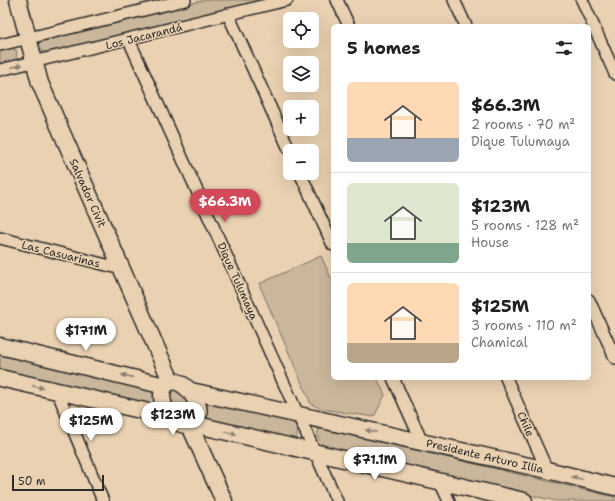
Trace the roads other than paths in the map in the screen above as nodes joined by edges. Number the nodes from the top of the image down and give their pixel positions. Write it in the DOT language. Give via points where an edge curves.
graph roads {
  1 [pos="18,0"];
  2 [pos="185,0"];
  3 [pos="287,0"];
  4 [pos="337,0"];
  5 [pos="454,0"];
  6 [pos="582,0"];
  7 [pos="228,14"];
  8 [pos="348,24"];
  9 [pos="465,24"];
  10 [pos="27,39"];
  11 [pos="129,40"];
  12 [pos="0,45"];
  13 [pos="33,62"];
  14 [pos="0,70"];
  15 [pos="615,74"];
  16 [pos="287,144"];
  17 [pos="303,180"];
  18 [pos="0,238"];
  19 [pos="331,241"];
  20 [pos="122,269"];
  21 [pos="591,304"];
  22 [pos="0,346"];
  23 [pos="615,358"];
  24 [pos="0,378"];
  25 [pos="394,380"];
  26 [pos="507,380"];
  27 [pos="168,383"];
  28 [pos="57,391"];
  29 [pos="191,391"];
  30 [pos="299,416"];
  31 [pos="171,417"];
  32 [pos="192,425"];
  33 [pos="422,442"];
  34 [pos="316,453"];
  35 [pos="547,470"];
  36 [pos="440,482"];
  37 [pos="615,487"];
  38 [pos="103,501"];
  39 [pos="224,501"];
  40 [pos="338,501"];
  41 [pos="449,501"];
  42 [pos="524,501"];
  1 -- 10 [label="street, Salvador Civit"];
  2 -- 10 [label="street"];
  3 -- 7 [label="street, Los Jacarandá"];
  4 -- 8 [label="street"];
  5 -- 9 [label="street"];
  6 -- 15 [label="street"];
  7 -- 11 [label="street, Los Jacarandá"];
  7 -- 16 [label="street"];
  10 -- 12 [label="street"];
  10 -- 13 [label="street, Salvador Civit"];
  11 -- 13 [label="street, Los Jacarandá"];
  11 -- 30 [label="street, Dique Tulumaya"];
  14 -- 13 [label="street, Los Jacarandá, one-way"];
  13 -- 20 [label="street, Salvador Civit"];
  17 -- 19 [label="street"];
  18 -- 20 [label="street, Las Casuarinas"];
  20 -- 27 [label="street, Salvador Civit"];
  21 -- 23 [label="street"];
  27 -- 22 [label="street, one-way"];
  24 -- 28 [label="street, one-way"];
  25 -- 33 [label="street"];
  26 -- 35 [label="street, Chile"];
  27 -- 29 [label="street" via="182,383"];
  27 -- 31 [label="street" via="163,390 163,401"];
  28 -- 31 [label="street"];
  28 -- 38 [label="street"];
  29 -- 30 [label="street, Presidente Arturo Illia"];
  29 -- 32 [label="street" via="196,399 198,413 198,418"];
  33 -- 30 [label="street, Presidente Arturo Illia, one-way"];
  30 -- 34 [label="street, Dique Tulumaya"];
  31 -- 32 [label="street" via="179,423"];
  32 -- 34 [label="street, one-way"];
  32 -- 39 [label="street"];
  33 -- 35 [label="street, Presidente Arturo Illia"];
  34 -- 36 [label="street"];
  34 -- 40 [label="street, Dique Tulumaya"];
  37 -- 35 [label="street, Presidente Arturo Illia, one-way"];
  36 -- 41 [label="street"];
  36 -- 42 [label="street"];
}
